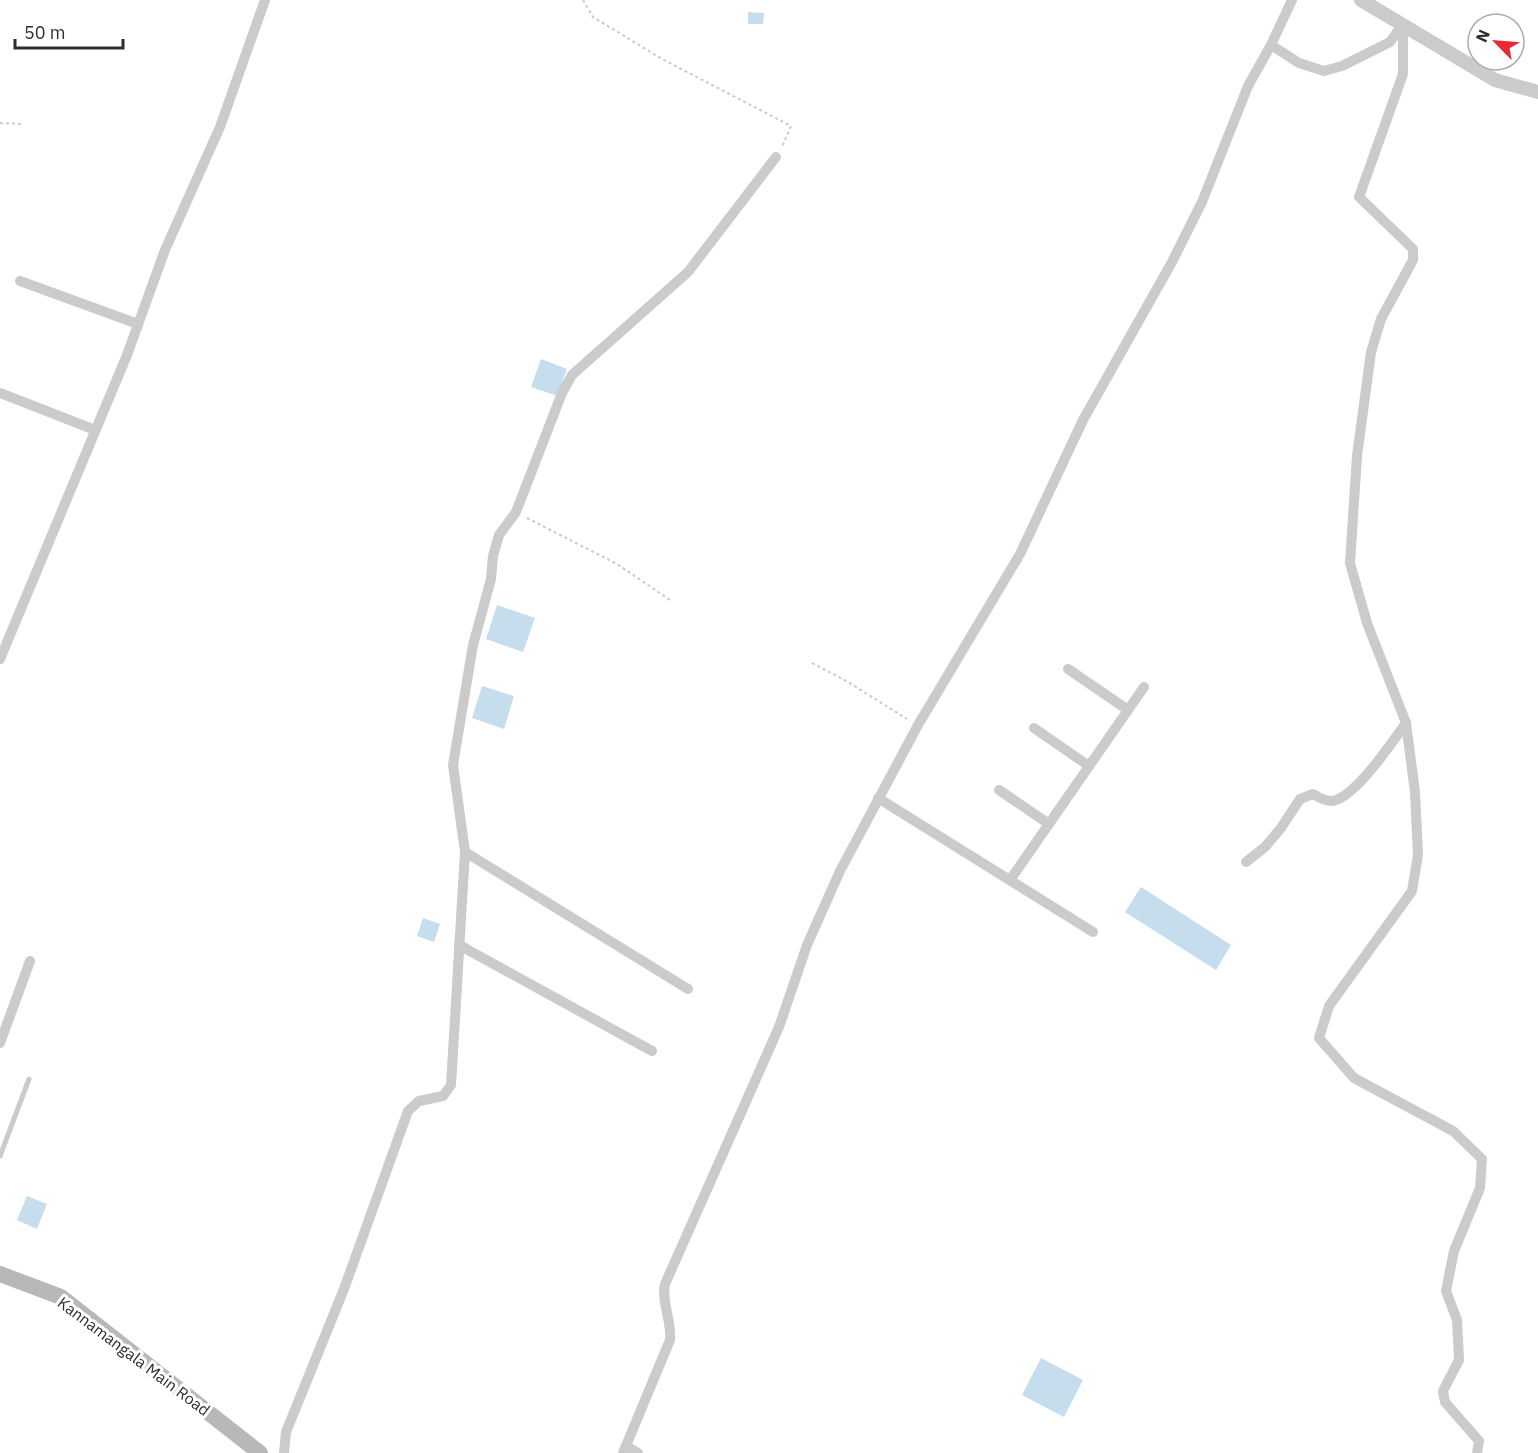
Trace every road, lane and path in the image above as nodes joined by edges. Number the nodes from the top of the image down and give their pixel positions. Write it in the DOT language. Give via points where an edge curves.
graph roads {
  1 [pos="265,0"];
  2 [pos="584,0"];
  3 [pos="1292,0"];
  4 [pos="1361,0"];
  5 [pos="1403,24"];
  6 [pos="1271,45"];
  7 [pos="1538,92"];
  8 [pos="0,123"];
  9 [pos="21,124"];
  10 [pos="776,156"];
  11 [pos="20,280"];
  12 [pos="138,324"];
  13 [pos="0,393"];
  14 [pos="95,430"];
  15 [pos="516,512"];
  16 [pos="670,600"];
  17 [pos="1,655"];
  18 [pos="812,663"];
  19 [pos="1068,669"];
  20 [pos="1144,687"];
  21 [pos="1128,710"];
  22 [pos="1406,723"];
  23 [pos="918,724"];
  24 [pos="1034,728"];
  25 [pos="1089,766"];
  26 [pos="999,789"];
  27 [pos="878,798"];
  28 [pos="1049,824"];
  29 [pos="465,852"];
  30 [pos="1246,862"];
  31 [pos="1010,880"];
  32 [pos="1093,932"];
  33 [pos="459,945"];
  34 [pos="30,961"];
  35 [pos="688,989"];
  36 [pos="0,1043"];
  37 [pos="652,1051"];
  38 [pos="29,1080"];
  39 [pos="0,1156"];
  40 [pos="0,1274"];
  41 [pos="624,1449"];
  42 [pos="260,1453"];
  43 [pos="284,1453"];
  44 [pos="638,1453"];
  45 [pos="1477,1453"];
  1 -- 12 [label="street" via="220,128 165,250"];
  2 -- 10 [label="path" via="593,17 662,59 791,126"];
  3 -- 6 [label="street"];
  4 -- 5 [label="street"];
  5 -- 6 [label="street" via="1390,42 1324,71 1299,63"];
  5 -- 7 [label="street" via="1495,80"];
  5 -- 22 [label="street" via="1404,74 1359,197 1413,249 1413,260 1382,319 1371,352 1357,456 1350,563 1367,623"];
  6 -- 23 [label="street" via="1248,86 1202,202 1083,420 1020,554"];
  8 -- 9 [label="path"];
  10 -- 15 [label="street" via="688,272 572,375"];
  11 -- 12 [label="street"];
  12 -- 14 [label="street"];
  13 -- 14 [label="street"];
  14 -- 17 [label="street"];
  15 -- 16 [label="path" via="617,564"];
  15 -- 29 [label="street" via="499,535 493,556 453,765"];
  18 -- 23 [label="path"];
  19 -- 21 [label="street"];
  20 -- 21 [label="street"];
  21 -- 25 [label="street"];
  22 -- 30 [label="street" via="1368,773 1341,798 1329,801 1313,794 1300,799 1276,835"];
  22 -- 45 [label="street" via="1418,855 1412,891 1329,1006 1319,1038 1354,1078 1453,1131 1482,1159 1480,1188 1454,1251 1446,1291 1456,1320 1459,1360 1443,1391 1445,1402 1479,1441"];
  23 -- 27 [label="street"];
  24 -- 25 [label="street"];
  25 -- 28 [label="street"];
  26 -- 28 [label="street"];
  27 -- 31 [label="street"];
  27 -- 41 [label="street" via="807,945 779,1026 665,1284 670,1340"];
  28 -- 31 [label="street"];
  29 -- 33 [label="street"];
  29 -- 35 [label="street"];
  31 -- 32 [label="street"];
  33 -- 37 [label="street"];
  33 -- 43 [label="street" via="451,1085 443,1096 419,1101 408,1111 344,1289 286,1432"];
  34 -- 36 [label="street"];
  38 -- 39 [label="lane"];
  40 -- 42 [label="main road, Kannamangala Main Road" via="61,1297"];
  41 -- 44 [label="street"];
}
